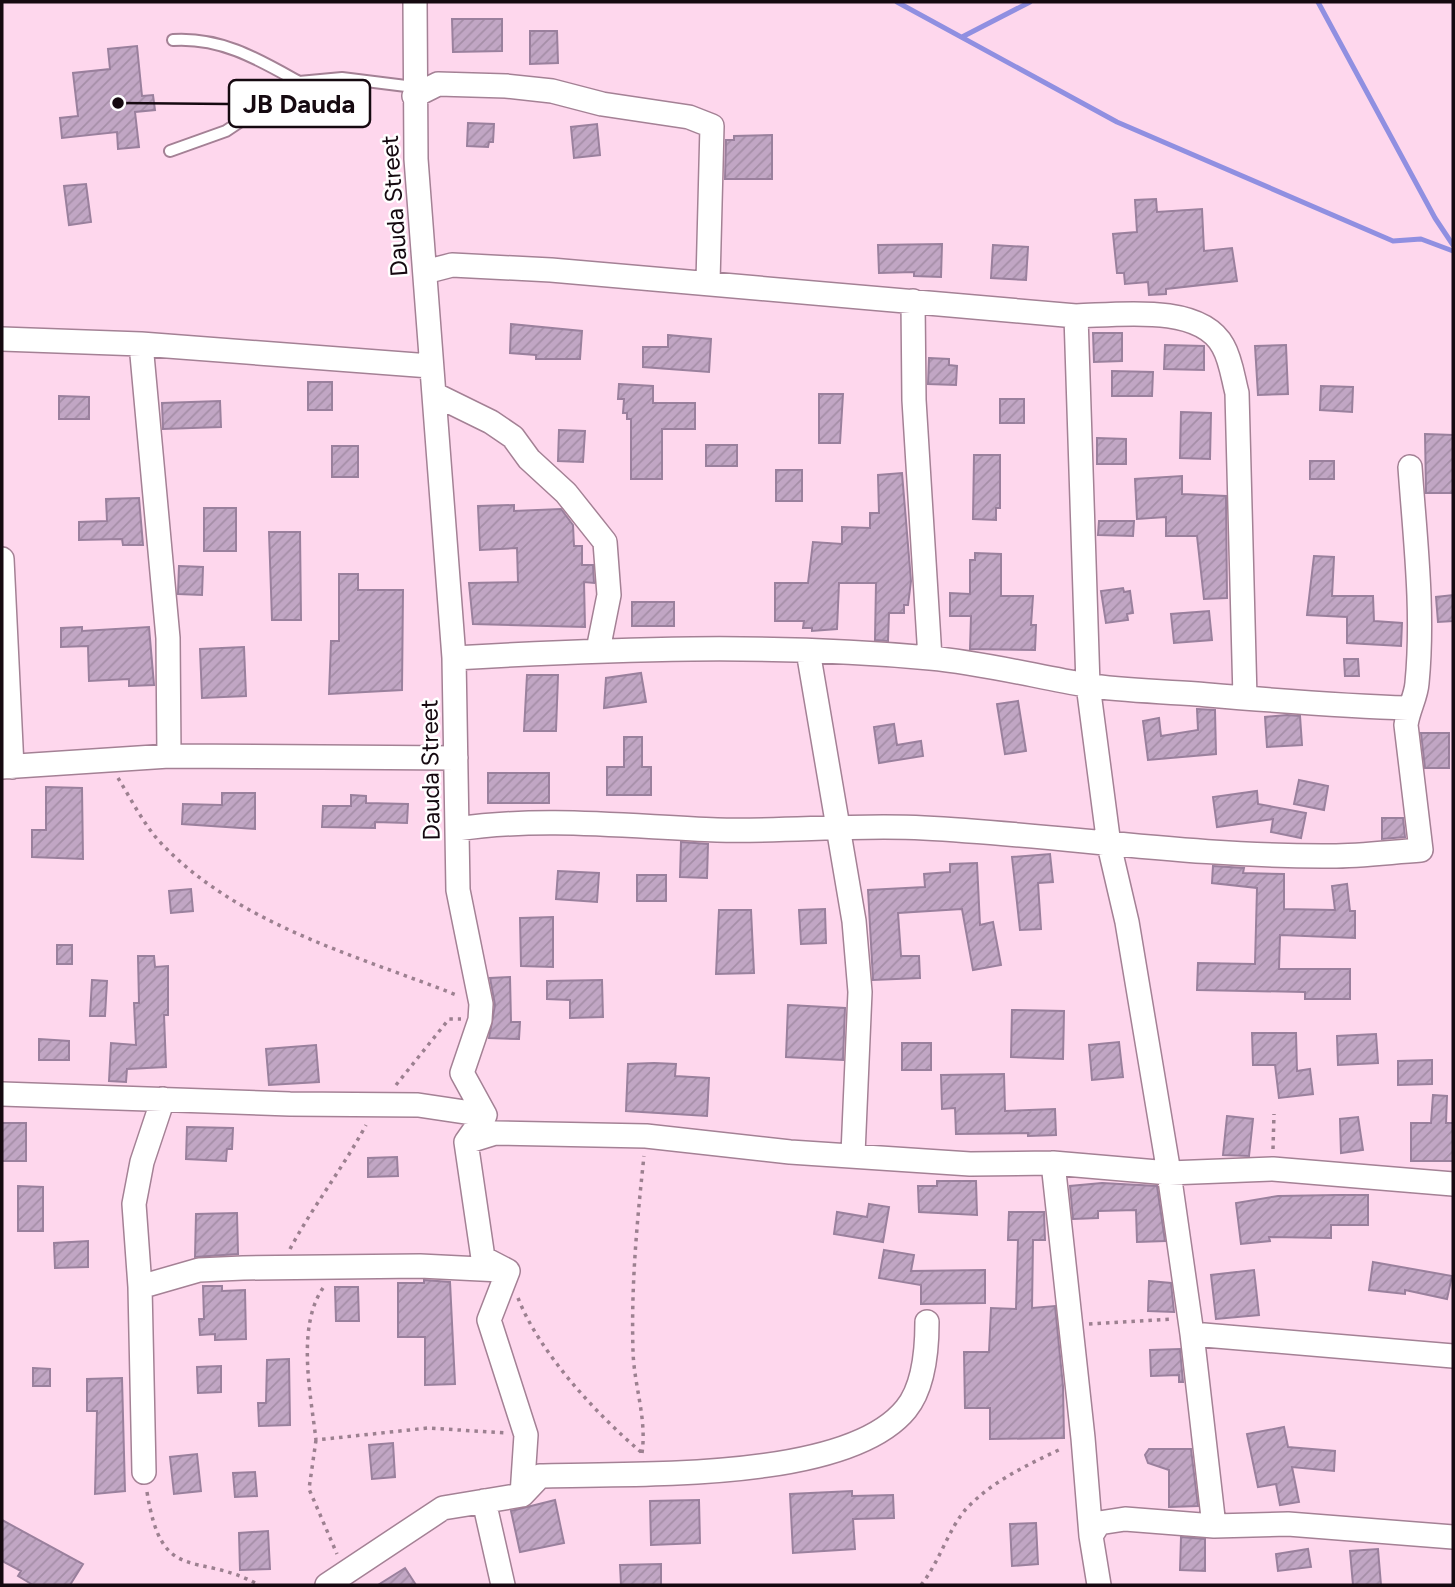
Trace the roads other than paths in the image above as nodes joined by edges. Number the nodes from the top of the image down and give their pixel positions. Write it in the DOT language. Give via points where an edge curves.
graph roads {
  1 [pos="415,2"];
  2 [pos="173,40"];
  3 [pos="299,82"];
  4 [pos="414,91"];
  5 [pos="170,151"];
  6 [pos="425,272"];
  7 [pos="708,282"];
  8 [pos="913,301"];
  9 [pos="1076,316"];
  10 [pos="2,339"];
  11 [pos="142,344"];
  12 [pos="430,366"];
  13 [pos="433,394"];
  14 [pos="1410,467"];
  15 [pos="2,559"];
  16 [pos="598,650"];
  17 [pos="808,651"];
  18 [pos="454,657"];
  19 [pos="930,658"];
  20 [pos="1088,685"];
  21 [pos="1245,698"];
  22 [pos="1408,708"];
  23 [pos="169,756"];
  24 [pos="456,758"];
  25 [pos="7,767"];
  26 [pos="840,828"];
  27 [pos="458,829"];
  28 [pos="1109,845"];
  29 [pos="2,1094"];
  30 [pos="163,1098"];
  31 [pos="485,1115"];
  32 [pos="466,1142"];
  33 [pos="853,1154"];
  34 [pos="1053,1163"];
  35 [pos="1169,1173"];
  36 [pos="1453,1184"];
  37 [pos="506,1275"];
  38 [pos="140,1287"];
  39 [pos="927,1322"];
  40 [pos="1191,1326"];
  41 [pos="1453,1356"];
  42 [pos="144,1472"];
  43 [pos="522,1495"];
  44 [pos="484,1501"];
  45 [pos="1214,1526"];
  46 [pos="1091,1536"];
  47 [pos="1453,1537"];
  48 [pos="336,1579"];
  49 [pos="503,1585"];
  50 [pos="1099,1585"];
  1 -- 4 [label="street, Dauda Street"];
  2 -- 3 [label="lane" via="219,42"];
  3 -- 4 [label="lane" via="342,78"];
  3 -- 5 [label="lane" via="226,131"];
  4 -- 6 [label="street, Dauda Street"];
  4 -- 7 [label="street" via="438,83 552,91 689,117 712,126"];
  6 -- 7 [label="street" via="452,265"];
  6 -- 12 [label="street, Dauda Street"];
  7 -- 8 [label="street"];
  8 -- 9 [label="street"];
  8 -- 19 [label="street" via="914,400"];
  9 -- 20 [label="street"];
  9 -- 21 [label="street" via="1158,314 1211,331 1223,345 1237,393"];
  10 -- 11 [label="street"];
  11 -- 12 [label="street"];
  11 -- 23 [label="street" via="169,638"];
  12 -- 13 [label="street, Dauda Street"];
  13 -- 16 [label="street" via="513,437 604,542 609,596"];
  13 -- 18 [label="street, Dauda Street"];
  14 -- 22 [label="street" via="1419,657 1417,688"];
  15 -- 25 [label="street"];
  16 -- 17 [label="street"];
  16 -- 18 [label="street"];
  17 -- 19 [label="street"];
  17 -- 26 [label="street"];
  18 -- 24 [label="street, Dauda Street"];
  19 -- 20 [label="street"];
  20 -- 21 [label="street"];
  20 -- 28 [label="street"];
  21 -- 22 [label="street"];
  22 -- 28 [label="street" via="1420,850 1332,856"];
  23 -- 24 [label="street"];
  23 -- 25 [label="street"];
  24 -- 27 [label="street, Dauda Street"];
  26 -- 27 [label="street" via="728,830 507,821"];
  26 -- 28 [label="street" via="1021,834"];
  26 -- 33 [label="street" via="860,992"];
  27 -- 31 [label="street, Dauda Street" via="458,890 481,1012 462,1073"];
  28 -- 35 [label="street" via="1127,922"];
  29 -- 30 [label="street"];
  30 -- 31 [label="street" via="418,1105"];
  30 -- 38 [label="street" via="134,1204"];
  31 -- 32 [label="street"];
  32 -- 33 [label="street" via="495,1133 646,1136"];
  32 -- 37 [label="street" via="482,1258"];
  33 -- 34 [label="street" via="970,1164"];
  34 -- 35 [label="street"];
  34 -- 46 [label="street"];
  35 -- 36 [label="street" via="1273,1169"];
  35 -- 40 [label="street"];
  37 -- 38 [label="street" via="420,1266 281,1266 199,1270"];
  37 -- 43 [label="street" via="489,1320 526,1435"];
  38 -- 42 [label="street"];
  39 -- 43 [label="street" via="927,1346 907,1408 851,1448 758,1467 540,1476"];
  40 -- 41 [label="street"];
  40 -- 45 [label="street"];
  43 -- 44 [label="street"];
  44 -- 48 [label="street" via="443,1507"];
  44 -- 49 [label="street"];
  45 -- 46 [label="street" via="1125,1519 1099,1523"];
  45 -- 47 [label="street" via="1287,1524"];
  46 -- 50 [label="street"];
}
